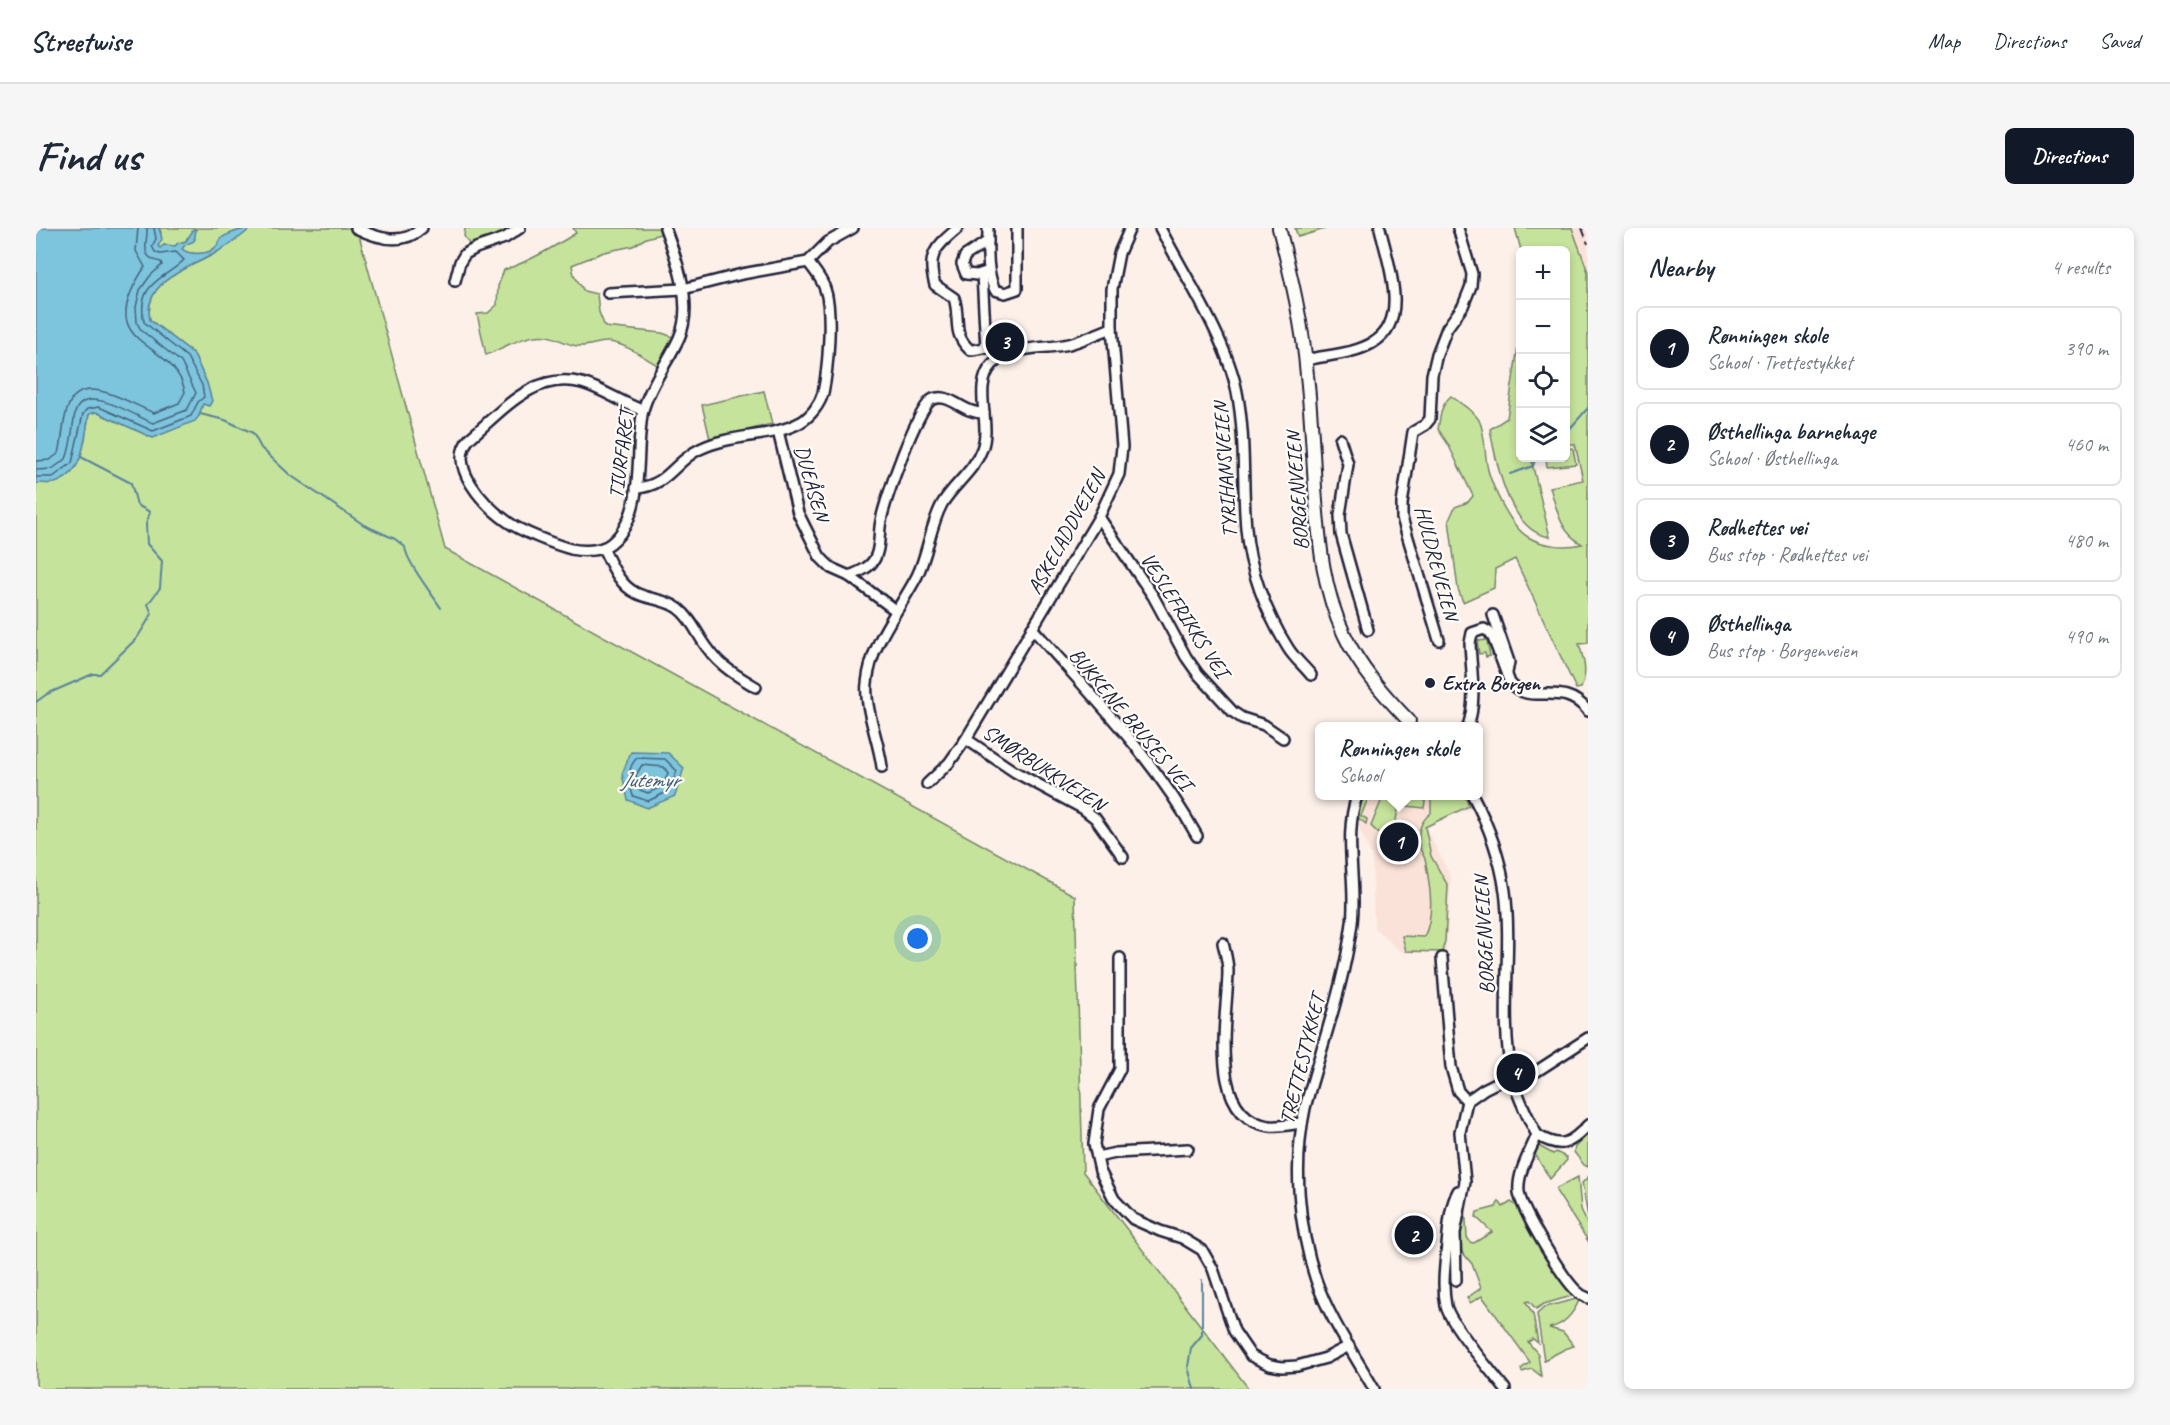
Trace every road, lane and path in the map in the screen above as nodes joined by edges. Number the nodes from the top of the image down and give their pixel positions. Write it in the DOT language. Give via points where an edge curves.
graph roads {
  1 [pos="356,228"];
  2 [pos="423,228"];
  3 [pos="520,228"];
  4 [pos="665,228"];
  5 [pos="853,228"];
  6 [pos="958,228"];
  7 [pos="983,228"];
  8 [pos="988,228"];
  9 [pos="1017,228"];
  10 [pos="1130,228"];
  11 [pos="1160,228"];
  12 [pos="1279,228"];
  13 [pos="1380,228"];
  14 [pos="1458,228"];
  15 [pos="988,241"];
  16 [pos="808,262"];
  17 [pos="986,273"];
  18 [pos="455,281"];
  19 [pos="683,289"];
  20 [pos="608,293"];
  21 [pos="1112,328"];
  22 [pos="986,348"];
  23 [pos="1001,348"];
  24 [pos="1306,360"];
  25 [pos="642,410"];
  26 [pos="984,413"];
  27 [pos="778,431"];
  28 [pos="1340,439"];
  29 [pos="636,488"];
  30 [pos="1099,517"];
  31 [pos="603,548"];
  32 [pos="849,576"];
  33 [pos="895,610"];
  34 [pos="1493,615"];
  35 [pos="1032,628"];
  36 [pos="1368,630"];
  37 [pos="1439,640"];
  38 [pos="1311,675"];
  39 [pos="1507,675"];
  40 [pos="756,687"];
  41 [pos="1588,711"];
  42 [pos="1406,722"];
  43 [pos="1470,722"];
  44 [pos="1283,738"];
  45 [pos="966,739"];
  46 [pos="882,767"];
  47 [pos="927,784"];
  48 [pos="1356,800"];
  49 [pos="1476,800"];
  50 [pos="1197,836"];
  51 [pos="1123,857"];
  52 [pos="1223,943"];
  53 [pos="1120,958"];
  54 [pos="1442,958"];
  55 [pos="1588,1038"];
  56 [pos="1512,1077"];
  57 [pos="1467,1101"];
  58 [pos="1302,1123"];
  59 [pos="1588,1125"];
  60 [pos="1536,1135"];
  61 [pos="1188,1149"];
  62 [pos="1097,1157"];
  63 [pos="1465,1182"];
  64 [pos="1456,1280"];
  65 [pos="1588,1298"];
  66 [pos="1349,1346"];
  67 [pos="1374,1389"];
  68 [pos="1505,1389"];
  1 -- 2 [label="street" via="401,240 413,237"];
  3 -- 18 [label="street" via="465,254"];
  4 -- 19 [label="street, TIURFARET"];
  5 -- 16 [label="street" via="828,242"];
  6 -- 22 [label="street" via="936,248 931,261 932,276 935,285 954,298 961,341 970,350"];
  7 -- 15 [label="street"];
  8 -- 15 [label="street"];
  9 -- 17 [label="street" via="1017,289 1005,293 995,290"];
  10 -- 21 [label="street, ASKELADDVEIEN" via="1114,271"];
  11 -- 38 [label="street, TYRIHANSVEIEN" via="1229,364 1242,426 1246,531 1255,577 1288,648"];
  12 -- 24 [label="street, BORGENVEIEN"];
  13 -- 24 [label="street" via="1395,296 1386,330 1364,347"];
  14 -- 37 [label="street, HULDREVEIEN" via="1472,274 1471,286 1437,354 1430,419 1413,432 1402,504 1402,518"];
  15 -- 17 [label="street"];
  15 -- 17 [label="street" via="965,256 962,264 966,274"];
  16 -- 19 [label="street"];
  16 -- 27 [label="street, DUEÅSEN" via="825,289 830,321 822,394 804,420"];
  17 -- 22 [label="street"];
  19 -- 20 [label="street"];
  19 -- 25 [label="street, TIURFARET" via="685,314 680,337"];
  21 -- 26 [label="street" via="1070,343 1005,355 991,366 986,376"];
  21 -- 30 [label="street, ASKELADDVEIEN" via="1122,460"];
  22 -- 23 [label="street"];
  24 -- 42 [label="street, BORGENVEIEN" via="1321,552 1331,603 1354,654"];
  25 -- 29 [label="street, TIURFARET"];
  25 -- 31 [label="street" via="581,383 551,381 528,390 464,445 460,460 463,469 491,509 510,524 572,549"];
  26 -- 32 [label="street" via="974,414 941,398 926,404 886,497 874,560 865,570"];
  26 -- 33 [label="street" via="983,447 975,464 944,501 933,522 918,575"];
  27 -- 29 [label="street, DUEÅSEN" via="710,444 687,457 664,480"];
  27 -- 32 [label="street, DUEÅSEN" via="795,504 813,547 831,568"];
  28 -- 36 [label="street" via="1348,460 1341,534"];
  29 -- 31 [label="street, TIURFARET" via="631,517 616,539"];
  30 -- 35 [label="street, ASKELADDVEIEN"];
  30 -- 44 [label="street, VESLEFRIKKS VEI" via="1153,596 1198,674 1233,712"];
  31 -- 40 [label="street" via="626,586 636,593 671,603 691,620 717,660"];
  32 -- 33 [label="street, DUEÅSEN"];
  33 -- 46 [label="street" via="882,635 867,683"];
  34 -- 39 [label="street" via="1509,662"];
  35 -- 45 [label="street, ASKELADDVEIEN"];
  35 -- 50 [label="street, BUKKENE BRUSES VEI" via="1154,768"];
  39 -- 41 [label="street" via="1514,688 1523,694 1568,695"];
  39 -- 43 [label="street" via="1489,632 1484,629 1472,633"];
  45 -- 47 [label="street, ASKELADDVEIEN"];
  45 -- 51 [label="street, SMØRBUKKVEIEN" via="1015,772 1082,808 1095,818"];
  48 -- 58 [label="street, TRETTESTYKKET" via="1351,838 1351,934"];
  49 -- 56 [label="street, BORGENVEIEN" via="1498,856 1505,893"];
  52 -- 58 [label="street" via="1228,969 1224,1073 1232,1097 1247,1116 1268,1126"];
  53 -- 62 [label="street" via="1120,1069 1099,1109 1094,1144"];
  54 -- 57 [label="street" via="1451,1067 1458,1091"];
  55 -- 56 [label="street" via="1537,1071"];
  56 -- 57 [label="street"];
  56 -- 60 [label="street, BORGENVEIEN"];
  57 -- 63 [label="street" via="1460,1132"];
  58 -- 66 [label="street, TRETTESTYKKET" via="1298,1172 1305,1240 1317,1281"];
  59 -- 60 [label="street" via="1579,1136 1564,1144 1550,1143"];
  60 -- 65 [label="street" via="1519,1181 1520,1198 1568,1281"];
  61 -- 62 [label="street"];
  62 -- 66 [label="street" via="1114,1199 1133,1219 1202,1250 1213,1269 1234,1331 1251,1356 1270,1365 1297,1366"];
  63 -- 64 [label="street" via="1455,1233"];
  63 -- 68 [label="street" via="1455,1197 1449,1219 1443,1288 1447,1309"];
  66 -- 67 [label="street, TRETTESTYKKET"];
}
